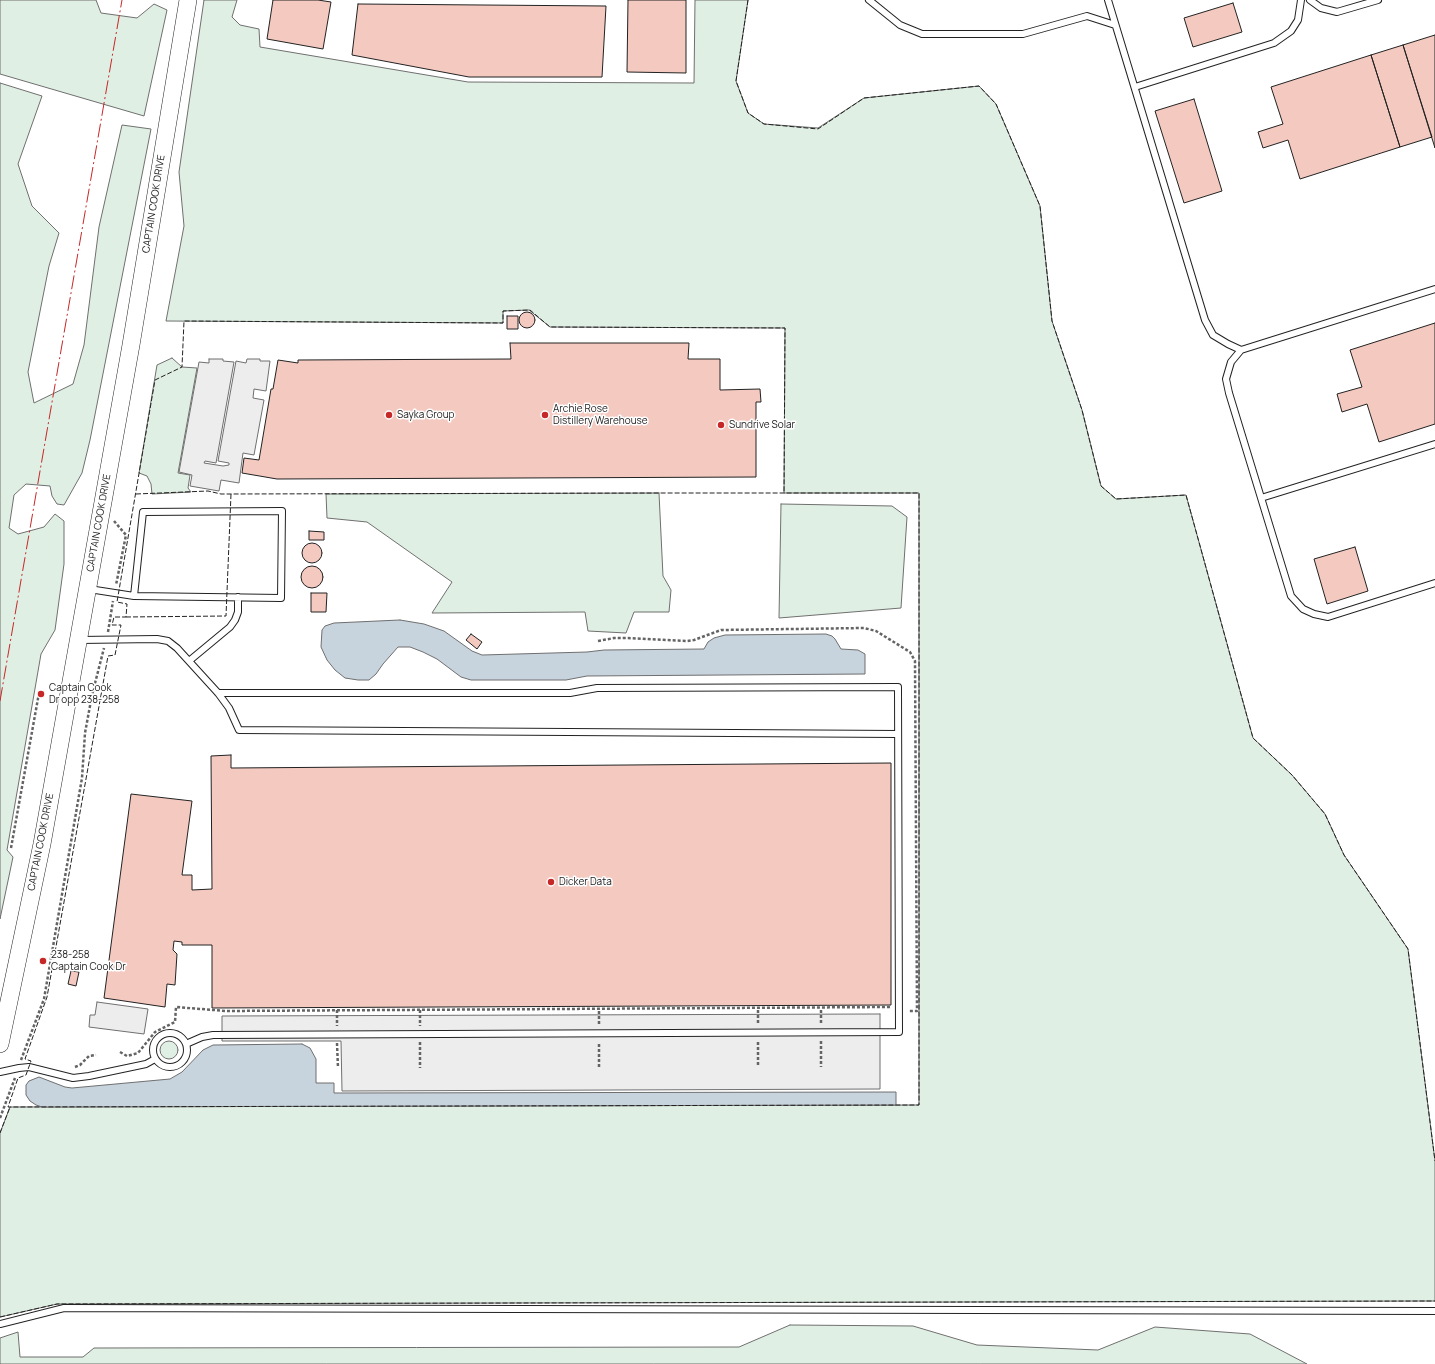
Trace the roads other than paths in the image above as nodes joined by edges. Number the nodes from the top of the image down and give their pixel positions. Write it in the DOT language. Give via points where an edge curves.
graph roads {
  1 [pos="188,0"];
  2 [pos="869,0"];
  3 [pos="1108,0"];
  4 [pos="1301,0"];
  5 [pos="1310,0"];
  6 [pos="1378,0"];
  7 [pos="1115,25"];
  8 [pos="1135,87"];
  9 [pos="1435,289"];
  10 [pos="1241,350"];
  11 [pos="1435,444"];
  12 [pos="1261,498"];
  13 [pos="1435,584"];
  14 [pos="87,589"];
  15 [pos="134,596"];
  16 [pos="238,597"];
  17 [pos="78,640"];
  18 [pos="189,661"];
  19 [pos="218,693"];
  20 [pos="898,734"];
  21 [pos="0,1044"];
  22 [pos="186,1044"];
  23 [pos="155,1059"];
  24 [pos="0,1072"];
  25 [pos="1435,1311"];
  26 [pos="0,1324"];
  1 -- 14 [label="main road, CAPTAIN COOK DRIVE" via="131,345"];
  2 -- 7 [label="lane" via="900,25 922,34 1023,34 1087,16"];
  3 -- 7 [label="lane"];
  4 -- 8 [label="lane" via="1298,20 1291,31 1274,43"];
  5 -- 6 [label="lane" via="1321,8 1337,12"];
  7 -- 8 [label="lane"];
  8 -- 10 [label="lane" via="1205,320 1213,335"];
  9 -- 10 [label="lane"];
  10 -- 12 [label="lane" via="1231,362 1226,379 1228,394"];
  11 -- 12 [label="lane"];
  12 -- 13 [label="lane" via="1291,596 1303,609 1328,616"];
  14 -- 15 [label="lane"];
  14 -- 17 [label="main road, CAPTAIN COOK DRIVE"];
  15 -- 16 [label="lane"];
  15 -- 16 [label="lane" via="143,512 282,511 281,598"];
  16 -- 18 [label="lane" via="238,612 230,627"];
  17 -- 18 [label="lane" via="168,641"];
  17 -- 21 [label="main road, CAPTAIN COOK DRIVE" via="41,848"];
  18 -- 19 [label="lane"];
  19 -- 20 [label="lane" via="229,708 239,730"];
  19 -- 20 [label="lane" via="570,693 597,688 898,688"];
  20 -- 22 [label="lane" via="899,1032 213,1035"];
  22 -- 23 [label="lane" via="186,1054 177,1065 163,1065"];
  22 -- 23 [label="lane" via="175,1034 160,1036 156,1039 153,1049"];
  23 -- 24 [label="lane" via="146,1064 112,1072 73,1078 39,1069 18,1068"];
  25 -- 26 [label="lane" via="64,1308"];
}
